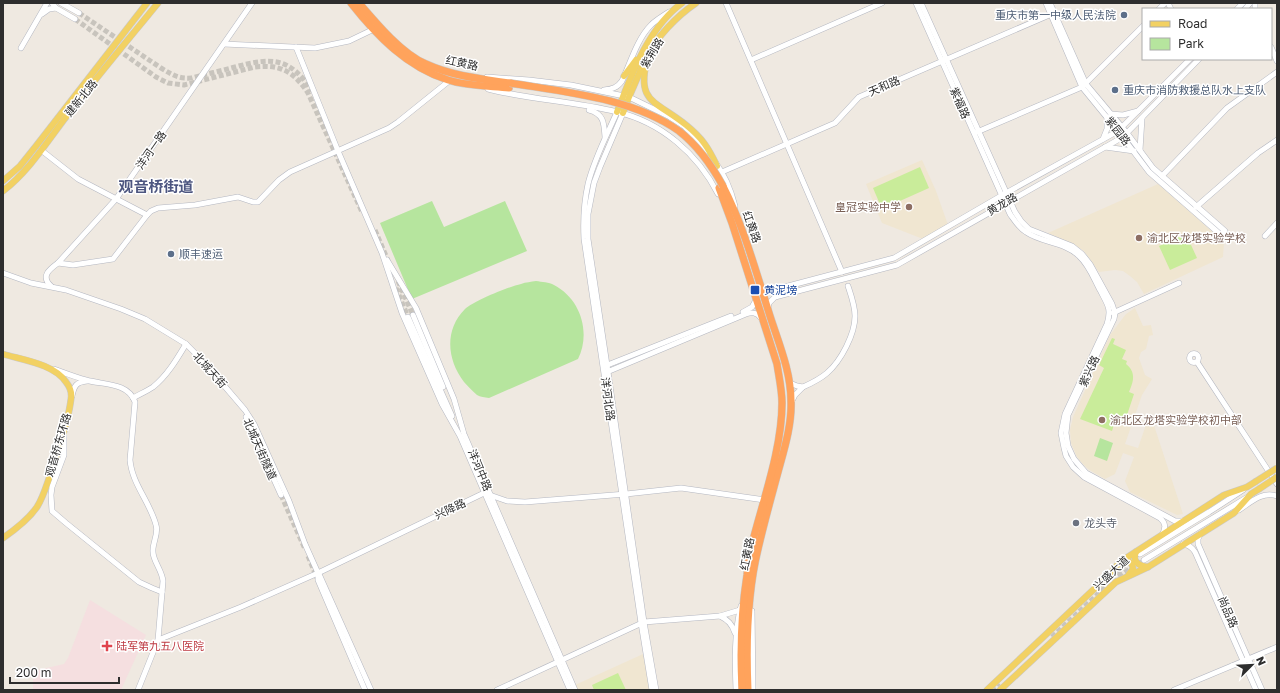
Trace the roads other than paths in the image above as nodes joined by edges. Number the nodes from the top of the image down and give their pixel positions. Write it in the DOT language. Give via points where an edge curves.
graph roads {
  1 [pos="47,3"];
  2 [pos="52,3"];
  3 [pos="61,3"];
  4 [pos="147,3"];
  5 [pos="158,3"];
  6 [pos="252,3"];
  7 [pos="350,3"];
  8 [pos="682,3"];
  9 [pos="696,3"];
  10 [pos="726,3"];
  11 [pos="882,3"];
  12 [pos="916,3"];
  13 [pos="921,3"];
  14 [pos="1046,3"];
  15 [pos="1050,3"];
  16 [pos="359,5"];
  17 [pos="676,7"];
  18 [pos="56,8"];
  19 [pos="79,13"];
  20 [pos="1053,13"];
  21 [pos="38,17"];
  22 [pos="75,19"];
  23 [pos="1142,27"];
  24 [pos="374,29"];
  25 [pos="224,44"];
  26 [pos="296,47"];
  27 [pos="21,48"];
  28 [pos="1272,49"];
  29 [pos="645,54"];
  30 [pos="751,60"];
  31 [pos="944,60"];
  32 [pos="1188,60"];
  33 [pos="1196,60"];
  34 [pos="1277,61"];
  35 [pos="1277,72"];
  36 [pos="624,76"];
  37 [pos="471,77"];
  38 [pos="449,81"];
  39 [pos="473,85"];
  40 [pos="509,85"];
  41 [pos="1084,85"];
  42 [pos="600,90"];
  43 [pos="626,96"];
  44 [pos="557,101"];
  45 [pos="1139,111"];
  46 [pos="620,112"];
  47 [pos="1109,115"];
  48 [pos="1142,118"];
  49 [pos="1120,129"];
  50 [pos="976,132"];
  51 [pos="1125,135"];
  52 [pos="605,139"];
  53 [pos="1103,140"];
  54 [pos="1277,140"];
  55 [pos="787,143"];
  56 [pos="1105,147"];
  57 [pos="41,150"];
  58 [pos="1140,150"];
  59 [pos="338,151"];
  60 [pos="1134,151"];
  61 [pos="717,166"];
  62 [pos="722,172"];
  63 [pos="1162,176"];
  64 [pos="3,181"];
  65 [pos="1003,185"];
  66 [pos="1014,189"];
  67 [pos="3,191"];
  68 [pos="1004,194"];
  69 [pos="116,200"];
  70 [pos="1007,202"];
  71 [pos="1196,207"];
  72 [pos="147,215"];
  73 [pos="735,222"];
  74 [pos="1277,223"];
  75 [pos="1265,236"];
  76 [pos="382,252"];
  77 [pos="58,263"];
  78 [pos="842,272"];
  79 [pos="3,274"];
  80 [pos="852,277"];
  81 [pos="839,280"];
  82 [pos="1179,283"];
  83 [pos="848,286"];
  84 [pos="53,287"];
  85 [pos="761,287"];
  86 [pos="773,290"];
  87 [pos="775,297"];
  88 [pos="756,300"];
  89 [pos="768,308"];
  90 [pos="1112,313"];
  91 [pos="411,316"];
  92 [pos="762,319"];
  93 [pos="186,344"];
  94 [pos="3,354"];
  95 [pos="1197,362"];
  96 [pos="605,366"];
  97 [pos="48,368"];
  98 [pos="606,372"];
  99 [pos="88,381"];
  100 [pos="790,383"];
  101 [pos="803,387"];
  102 [pos="133,398"];
  103 [pos="71,399"];
  104 [pos="791,402"];
  105 [pos="239,403"];
  106 [pos="64,434"];
  107 [pos="462,435"];
  108 [pos="1277,468"];
  109 [pos="1277,477"];
  110 [pos="1277,484"];
  111 [pos="1247,487"];
  112 [pos="484,493"];
  113 [pos="624,494"];
  114 [pos="1251,494"];
  115 [pos="281,495"];
  116 [pos="491,496"];
  117 [pos="1277,496"];
  118 [pos="765,500"];
  119 [pos="1234,513"];
  120 [pos="1186,520"];
  121 [pos="1200,534"];
  122 [pos="1162,536"];
  123 [pos="3,538"];
  124 [pos="1183,544"];
  125 [pos="1138,553"];
  126 [pos="1144,560"];
  127 [pos="1120,562"];
  128 [pos="1148,567"];
  129 [pos="318,573"];
  130 [pos="1123,578"];
  131 [pos="748,591"];
  132 [pos="162,592"];
  133 [pos="740,610"];
  134 [pos="720,616"];
  135 [pos="642,623"];
  136 [pos="742,634"];
  137 [pos="158,640"];
  138 [pos="1277,647"];
  139 [pos="1246,659"];
  140 [pos="560,660"];
  141 [pos="138,690"];
  142 [pos="365,690"];
  143 [pos="371,690"];
  144 [pos="497,690"];
  145 [pos="570,690"];
  146 [pos="575,690"];
  147 [pos="652,690"];
  148 [pos="656,690"];
  149 [pos="736,690"];
  150 [pos="742,690"];
  151 [pos="748,690"];
  152 [pos="753,690"];
  153 [pos="987,690"];
  154 [pos="1000,690"];
  155 [pos="1174,690"];
  156 [pos="1256,690"];
  157 [pos="1262,690"];
  1 -- 21 [label="street"];
  2 -- 18 [label="street"];
  3 -- 19 [label="street"];
  4 -- 64 [label="main road, 建新北路" via="20,166"];
  5 -- 57 [label="main road, 建新北路"];
  6 -- 25 [label="street, 洋河一路"];
  7 -- 16 [label="highway"];
  8 -- 17 [label="main road, 紫荆路"];
  9 -- 29 [label="main road, 紫荆路" via="682,13"];
  10 -- 30 [label="street"];
  11 -- 30 [label="street"];
  12 -- 31 [label="street, 紫福路"];
  13 -- 31 [label="street, 紫福路"];
  14 -- 20 [label="street, 紫园路"];
  15 -- 20 [label="street, 紫园路"];
  16 -- 24 [label="highway, 红黄路"];
  16 -- 37 [label="highway, 红黄路" via="393,40 425,64 445,72"];
  17 -- 29 [label="main road, 紫荆路" via="650,38"];
  17 -- 36 [label="street" via="645,33"];
  18 -- 21 [label="street" via="47,10"];
  18 -- 22 [label="street"];
  20 -- 31 [label="street, 天和路"];
  20 -- 41 [label="street, 紫园路"];
  21 -- 27 [label="street"];
  23 -- 41 [label="street"];
  24 -- 26 [label="street" via="349,41 315,48"];
  24 -- 38 [label="highway, 红黄路" via="406,59"];
  25 -- 26 [label="street"];
  25 -- 69 [label="street, 洋河一路"];
  26 -- 59 [label="street, 洋河中路"];
  28 -- 34 [label="street"];
  29 -- 36 [label="main road"];
  29 -- 43 [label="main road, 紫荆路"];
  29 -- 61 [label="main road" via="643,77 650,98 698,136 708,147"];
  30 -- 55 [label="street"];
  31 -- 50 [label="street, 紫福路"];
  31 -- 55 [label="street, 天和路" via="860,97 835,123"];
  32 -- 45 [label="street, 黄龙路"];
  33 -- 48 [label="street, 黄龙路"];
  35 -- 63 [label="street" via="1227,108"];
  36 -- 42 [label="street" via="618,86"];
  37 -- 40 [label="highway, 红黄路"];
  37 -- 42 [label="street" via="529,80"];
  38 -- 39 [label="highway, 红黄路"];
  38 -- 59 [label="street" via="389,128"];
  39 -- 40 [label="highway, 红黄路"];
  39 -- 44 [label="street" via="507,94"];
  40 -- 73 [label="highway, 红黄路" via="628,110 662,126 690,147 701,160 721,187"];
  41 -- 47 [label="street, 紫园路"];
  41 -- 50 [label="street"];
  42 -- 43 [label="street"];
  43 -- 46 [label="main road, 紫荆路"];
  43 -- 61 [label="street" via="685,127"];
  44 -- 46 [label="street"];
  44 -- 52 [label="street" via="598,113 604,122"];
  45 -- 47 [label="street"];
  45 -- 49 [label="street, 黄龙路"];
  46 -- 52 [label="street, 洋河北路"];
  46 -- 73 [label="street" via="660,130 687,151 699,163"];
  46 -- 96 [label="street, 洋河北路" via="594,183 587,226"];
  47 -- 49 [label="street, 紫园路"];
  47 -- 53 [label="street"];
  48 -- 51 [label="street, 黄龙路"];
  48 -- 58 [label="street"];
  49 -- 51 [label="street, 紫园路"];
  49 -- 53 [label="street, 黄龙路"];
  50 -- 65 [label="street, 紫福路"];
  50 -- 68 [label="street, 紫福路"];
  51 -- 56 [label="street, 黄龙路"];
  51 -- 58 [label="street, 紫园路"];
  51 -- 60 [label="street, 紫园路"];
  52 -- 96 [label="street, 洋河北路" via="589,183 584,226"];
  53 -- 66 [label="street, 黄龙路"];
  54 -- 71 [label="street" via="1258,153"];
  55 -- 62 [label="street, 天和路"];
  55 -- 78 [label="street"];
  56 -- 60 [label="street"];
  56 -- 70 [label="street, 黄龙路"];
  57 -- 67 [label="main road, 建新北路"];
  57 -- 69 [label="street" via="78,179"];
  58 -- 63 [label="street, 紫园路"];
  59 -- 72 [label="street" via="285,176 258,202 238,196 158,208"];
  59 -- 76 [label="street, 洋河中路"];
  60 -- 71 [label="street, 紫园路" via="1149,172 1223,233"];
  61 -- 62 [label="street"];
  62 -- 73 [label="street" via="733,196"];
  63 -- 71 [label="street, 紫园路"];
  65 -- 66 [label="street" via="1008,189"];
  65 -- 68 [label="street, 紫福路"];
  66 -- 68 [label="street, 黄龙路"];
  68 -- 70 [label="street, 紫福路"];
  68 -- 78 [label="street, 黄龙路" via="894,258"];
  69 -- 72 [label="street"];
  69 -- 77 [label="street, 洋河一路"];
  70 -- 80 [label="street, 黄龙路" via="897,265"];
  70 -- 90 [label="street" via="1029,229 1072,246 1082,254 1112,304"];
  72 -- 77 [label="street" via="113,259 73,265"];
  73 -- 85 [label="highway, 红黄路"];
  73 -- 88 [label="highway, 红黄路"];
  74 -- 75 [label="street"];
  76 -- 107 [label="street, 洋河中路" via="402,313 442,404"];
  76 -- 107 [label="street, 洋河中路" via="416,308 454,399"];
  77 -- 84 [label="street, 洋河一路" via="47,273 46,279"];
  78 -- 86 [label="street, 黄龙路"];
  79 -- 84 [label="street, 北城天街"];
  80 -- 81 [label="street, 黄龙路"];
  80 -- 83 [label="street"];
  81 -- 83 [label="street"];
  81 -- 87 [label="street, 黄龙路"];
  82 -- 90 [label="street"];
  83 -- 101 [label="street" via="855,315 850,341 828,372"];
  84 -- 93 [label="street, 北城天街" via="145,319"];
  85 -- 86 [label="street"];
  85 -- 89 [label="highway, 红黄路"];
  86 -- 87 [label="street" via="771,294"];
  87 -- 89 [label="street"];
  88 -- 92 [label="highway, 红黄路"];
  88 -- 96 [label="street" via="746,311"];
  89 -- 100 [label="highway, 红黄路"];
  90 -- 120 [label="street, 紫兴路" via="1110,326 1068,415 1066,440 1070,454 1092,477 1175,521"];
  90 -- 122 [label="street, 紫兴路" via="1065,414 1061,433 1064,448 1073,467 1084,477 1163,520 1165,528"];
  91 -- 107 [label="street"];
  92 -- 98 [label="street" via="756,314 746,314"];
  92 -- 118 [label="highway, 红黄路" via="777,364 782,403 781,425"];
  93 -- 102 [label="street" via="159,382"];
  93 -- 105 [label="street, 北城天街"];
  94 -- 97 [label="main road, 观音桥东环路"];
  95 -- 110 [label="street"];
  96 -- 98 [label="street, 洋河北路"];
  97 -- 99 [label="street"];
  97 -- 103 [label="main road, 观音桥东环路" via="66,381"];
  98 -- 113 [label="street, 洋河北路"];
  99 -- 102 [label="street" via="117,386"];
  99 -- 103 [label="street" via="76,384"];
  100 -- 101 [label="street"];
  100 -- 104 [label="highway, 红黄路"];
  101 -- 104 [label="street"];
  102 -- 132 [label="street" via="135,406 131,468 157,527 153,553 161,572"];
  103 -- 106 [label="main road, 观音桥东环路"];
  104 -- 131 [label="highway, 红黄路" via="788,432"];
  105 -- 115 [label="street, 北城天街隧道"];
  105 -- 129 [label="street, 北城天街" via="259,433"];
  106 -- 123 [label="main road, 观音桥东环路" via="37,507 18,528"];
  106 -- 132 [label="street" via="64,455 52,487 52,511 139,582"];
  107 -- 112 [label="street, 洋河中路"];
  107 -- 116 [label="street, 洋河中路"];
  108 -- 111 [label="main road, 兴盛大道, bridge"];
  109 -- 114 [label="main road, 兴盛大道, bridge"];
  111 -- 120 [label="main road, 兴盛大道" via="1224,495"];
  111 -- 125 [label="street"];
  112 -- 116 [label="street"];
  112 -- 129 [label="street, 兴降路"];
  112 -- 140 [label="street, 洋河中路"];
  113 -- 116 [label="street" via="525,502 507,501"];
  113 -- 118 [label="street" via="681,488"];
  113 -- 135 [label="street, 洋河北路"];
  114 -- 119 [label="main road, 兴盛大道"];
  114 -- 126 [label="street"];
  116 -- 140 [label="street, 洋河中路"];
  117 -- 119 [label="street" via="1261,495"];
  118 -- 131 [label="highway, 红黄路" via="751,550"];
  119 -- 121 [label="main road, 兴盛大道"];
  120 -- 122 [label="main road, 兴盛大道"];
  121 -- 124 [label="main road, 兴盛大道"];
  121 -- 139 [label="street, 尚品路" via="1198,544"];
  122 -- 125 [label="main road, 兴盛大道"];
  124 -- 128 [label="main road, 兴盛大道"];
  124 -- 139 [label="street, 尚品路" via="1192,547 1195,552"];
  125 -- 127 [label="main road, 兴盛大道"];
  125 -- 128 [label="main road" via="1136,562 1142,567"];
  127 -- 130 [label="main road" via="1128,561 1133,566 1132,572"];
  127 -- 153 [label="main road, 兴盛大道"];
  128 -- 130 [label="main road, 兴盛大道"];
  129 -- 137 [label="street, 兴降路"];
  129 -- 142 [label="street, 北城天街" via="318,580"];
  129 -- 143 [label="street, 北城天街"];
  130 -- 154 [label="main road, 兴盛大道" via="1110,587"];
  131 -- 133 [label="street"];
  131 -- 136 [label="highway, 红黄路"];
  131 -- 152 [label="street"];
  132 -- 137 [label="street"];
  133 -- 134 [label="street"];
  133 -- 136 [label="street"];
  134 -- 135 [label="street"];
  134 -- 136 [label="street"];
  135 -- 140 [label="street"];
  135 -- 147 [label="street, 洋河北路"];
  135 -- 148 [label="street, 洋河北路"];
  136 -- 149 [label="street" via="735,667"];
  136 -- 150 [label="highway, 红黄路"];
  136 -- 151 [label="highway, 红黄路"];
  137 -- 141 [label="street"];
  138 -- 139 [label="street"];
  139 -- 155 [label="street"];
  139 -- 156 [label="street, 尚品路"];
  139 -- 157 [label="street, 尚品路"];
  140 -- 144 [label="street"];
  140 -- 145 [label="street, 洋河中路"];
  140 -- 146 [label="street, 洋河中路"];
}
